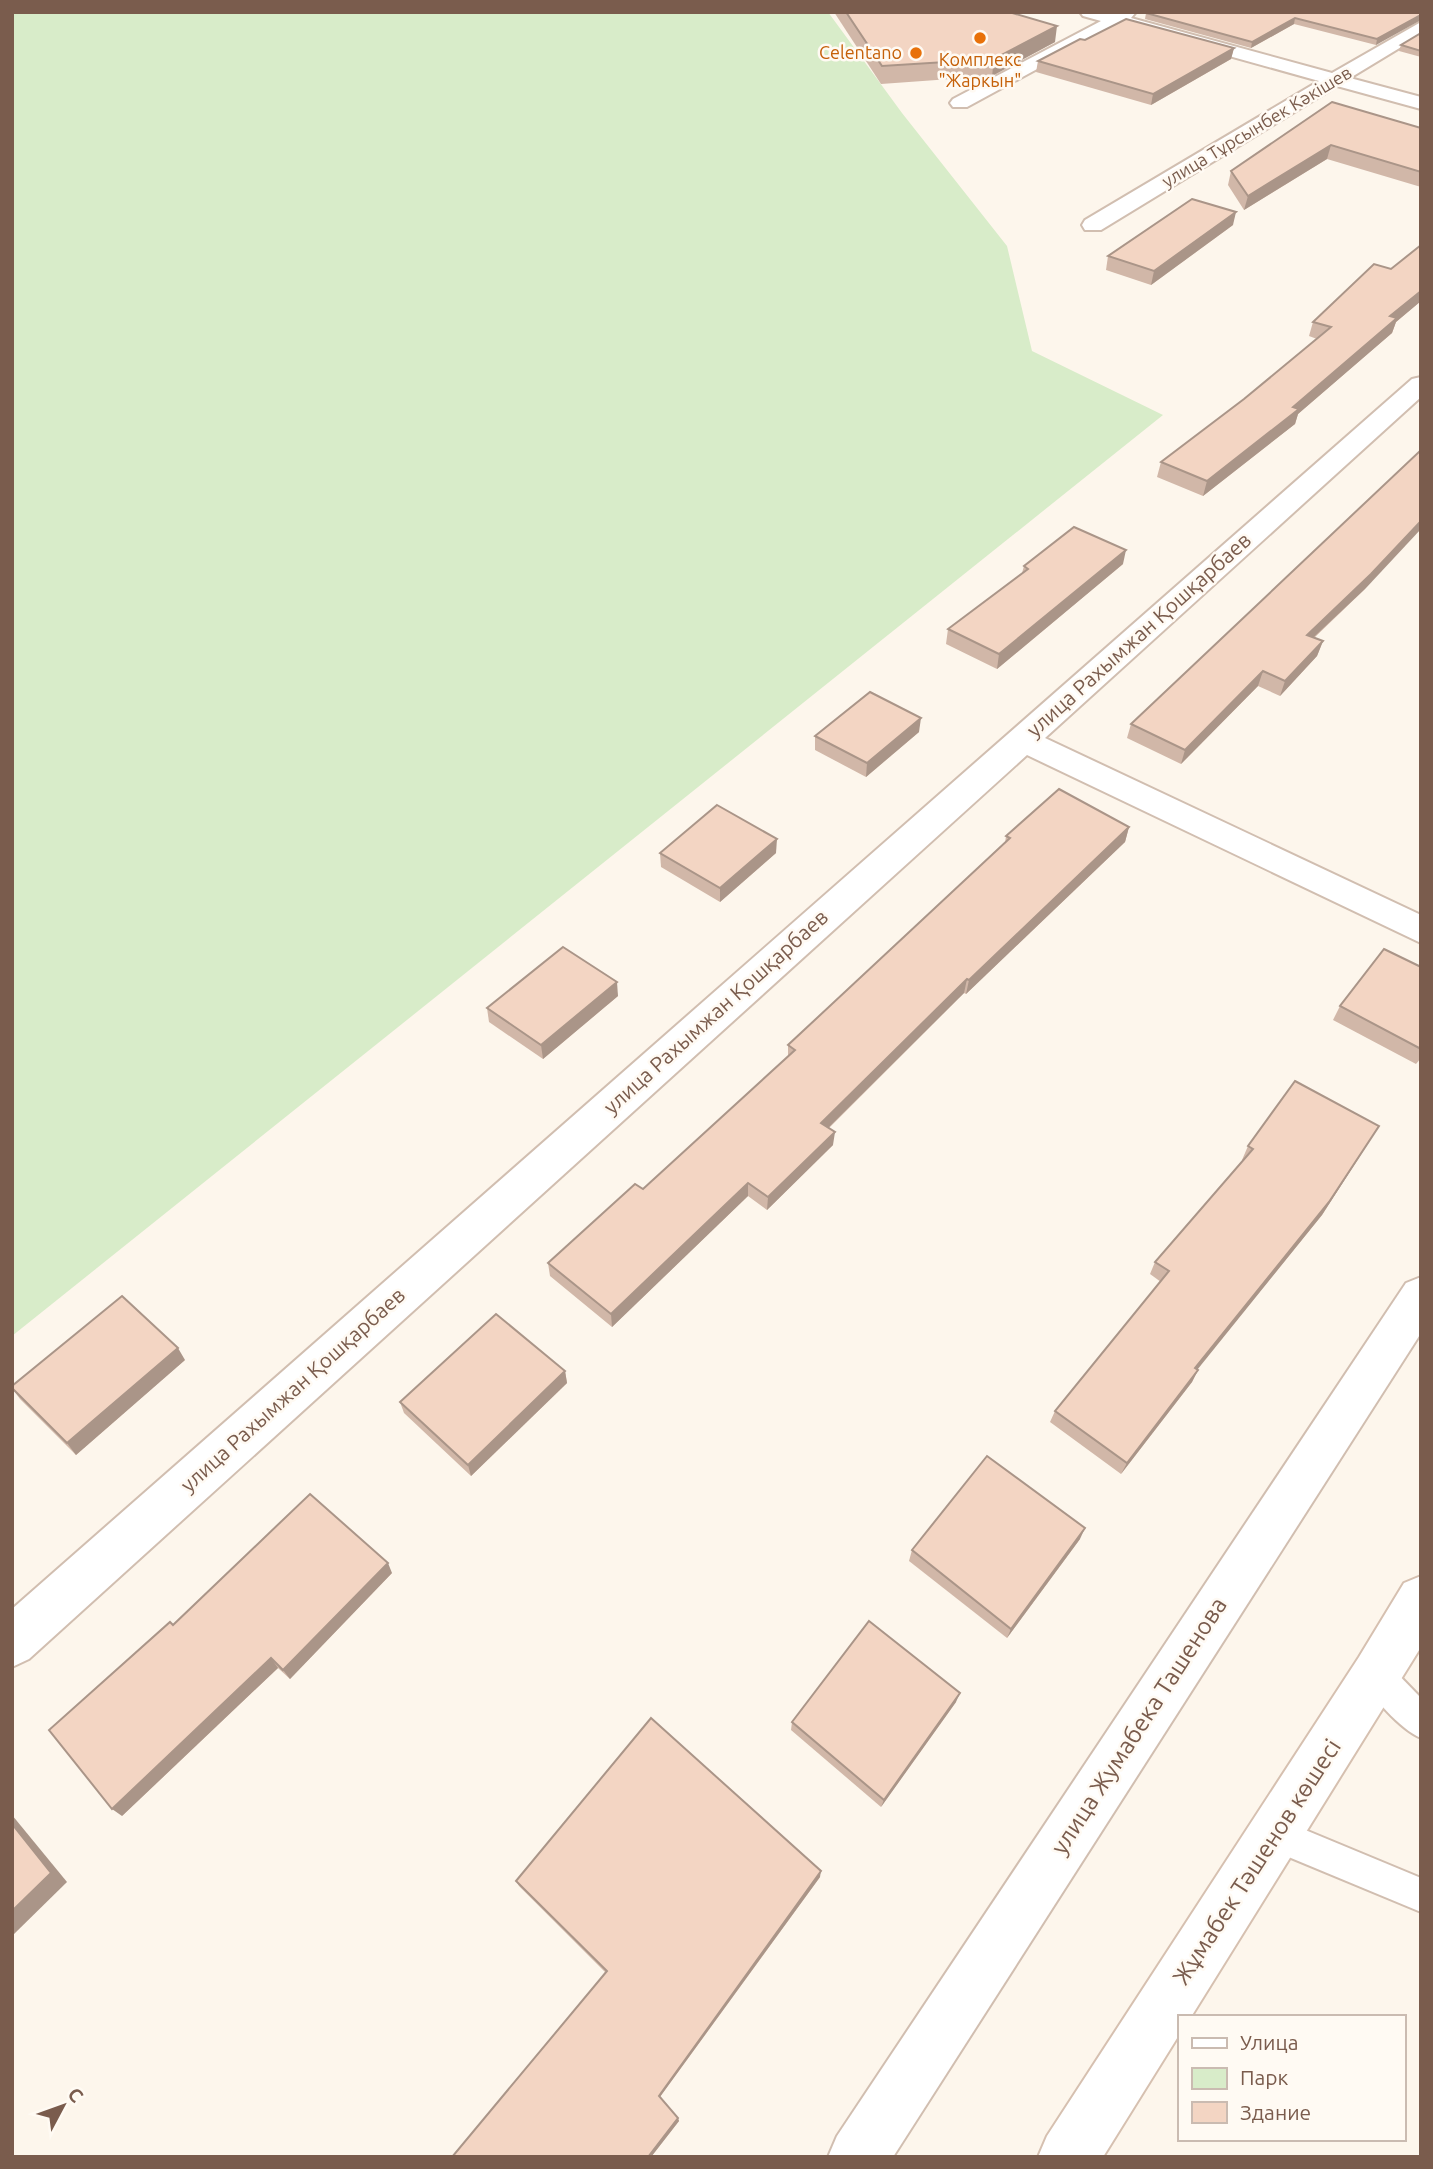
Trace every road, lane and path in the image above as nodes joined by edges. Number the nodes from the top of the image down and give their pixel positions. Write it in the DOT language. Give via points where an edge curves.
graph roads {
  1 [pos="1089,12"];
  2 [pos="1122,16"];
  3 [pos="1421,27"];
  4 [pos="1338,55"];
  5 [pos="1364,63"];
  6 [pos="1387,69"];
  7 [pos="1336,80"];
  8 [pos="960,103"];
  9 [pos="1421,103"];
  10 [pos="1093,225"];
  11 [pos="1421,384"];
  12 [pos="1021,740"];
  13 [pos="1421,930"];
  14 [pos="1421,1296"];
  15 [pos="1421,1600"];
  16 [pos="12,1642"];
  17 [pos="1377,1675"];
  18 [pos="1421,1722"];
  19 [pos="1274,1834"];
  20 [pos="1421,1895"];
  21 [pos="858,2157"];
  22 [pos="1068,2157"];
  1 -- 2 [label="street"];
  2 -- 7 [label="street"];
  2 -- 8 [label="street"];
  3 -- 5 [label="street, улица Тұрсынбек Кәкішев"];
  4 -- 5 [label="street"];
  5 -- 6 [label="street"];
  5 -- 7 [label="street, улица Тұрсынбек Кәкішев"];
  7 -- 9 [label="street"];
  7 -- 10 [label="street, улица Тұрсынбек Кәкішев"];
  11 -- 12 [label="street, улица Рахымжан Қошқарбаев"];
  12 -- 13 [label="street"];
  12 -- 16 [label="street, улица Рахымжан Қошқарбаев"];
  14 -- 21 [label="street, улица Жумабека Ташенова"];
  15 -- 17 [label="street, Жұмабек Тәшенов көшесі"];
  17 -- 18 [label="lane"];
  17 -- 19 [label="street, Жұмабек Тәшенов көшесі"];
  19 -- 20 [label="lane"];
  19 -- 22 [label="street, Жұмабек Тәшенов көшесі"];
}
